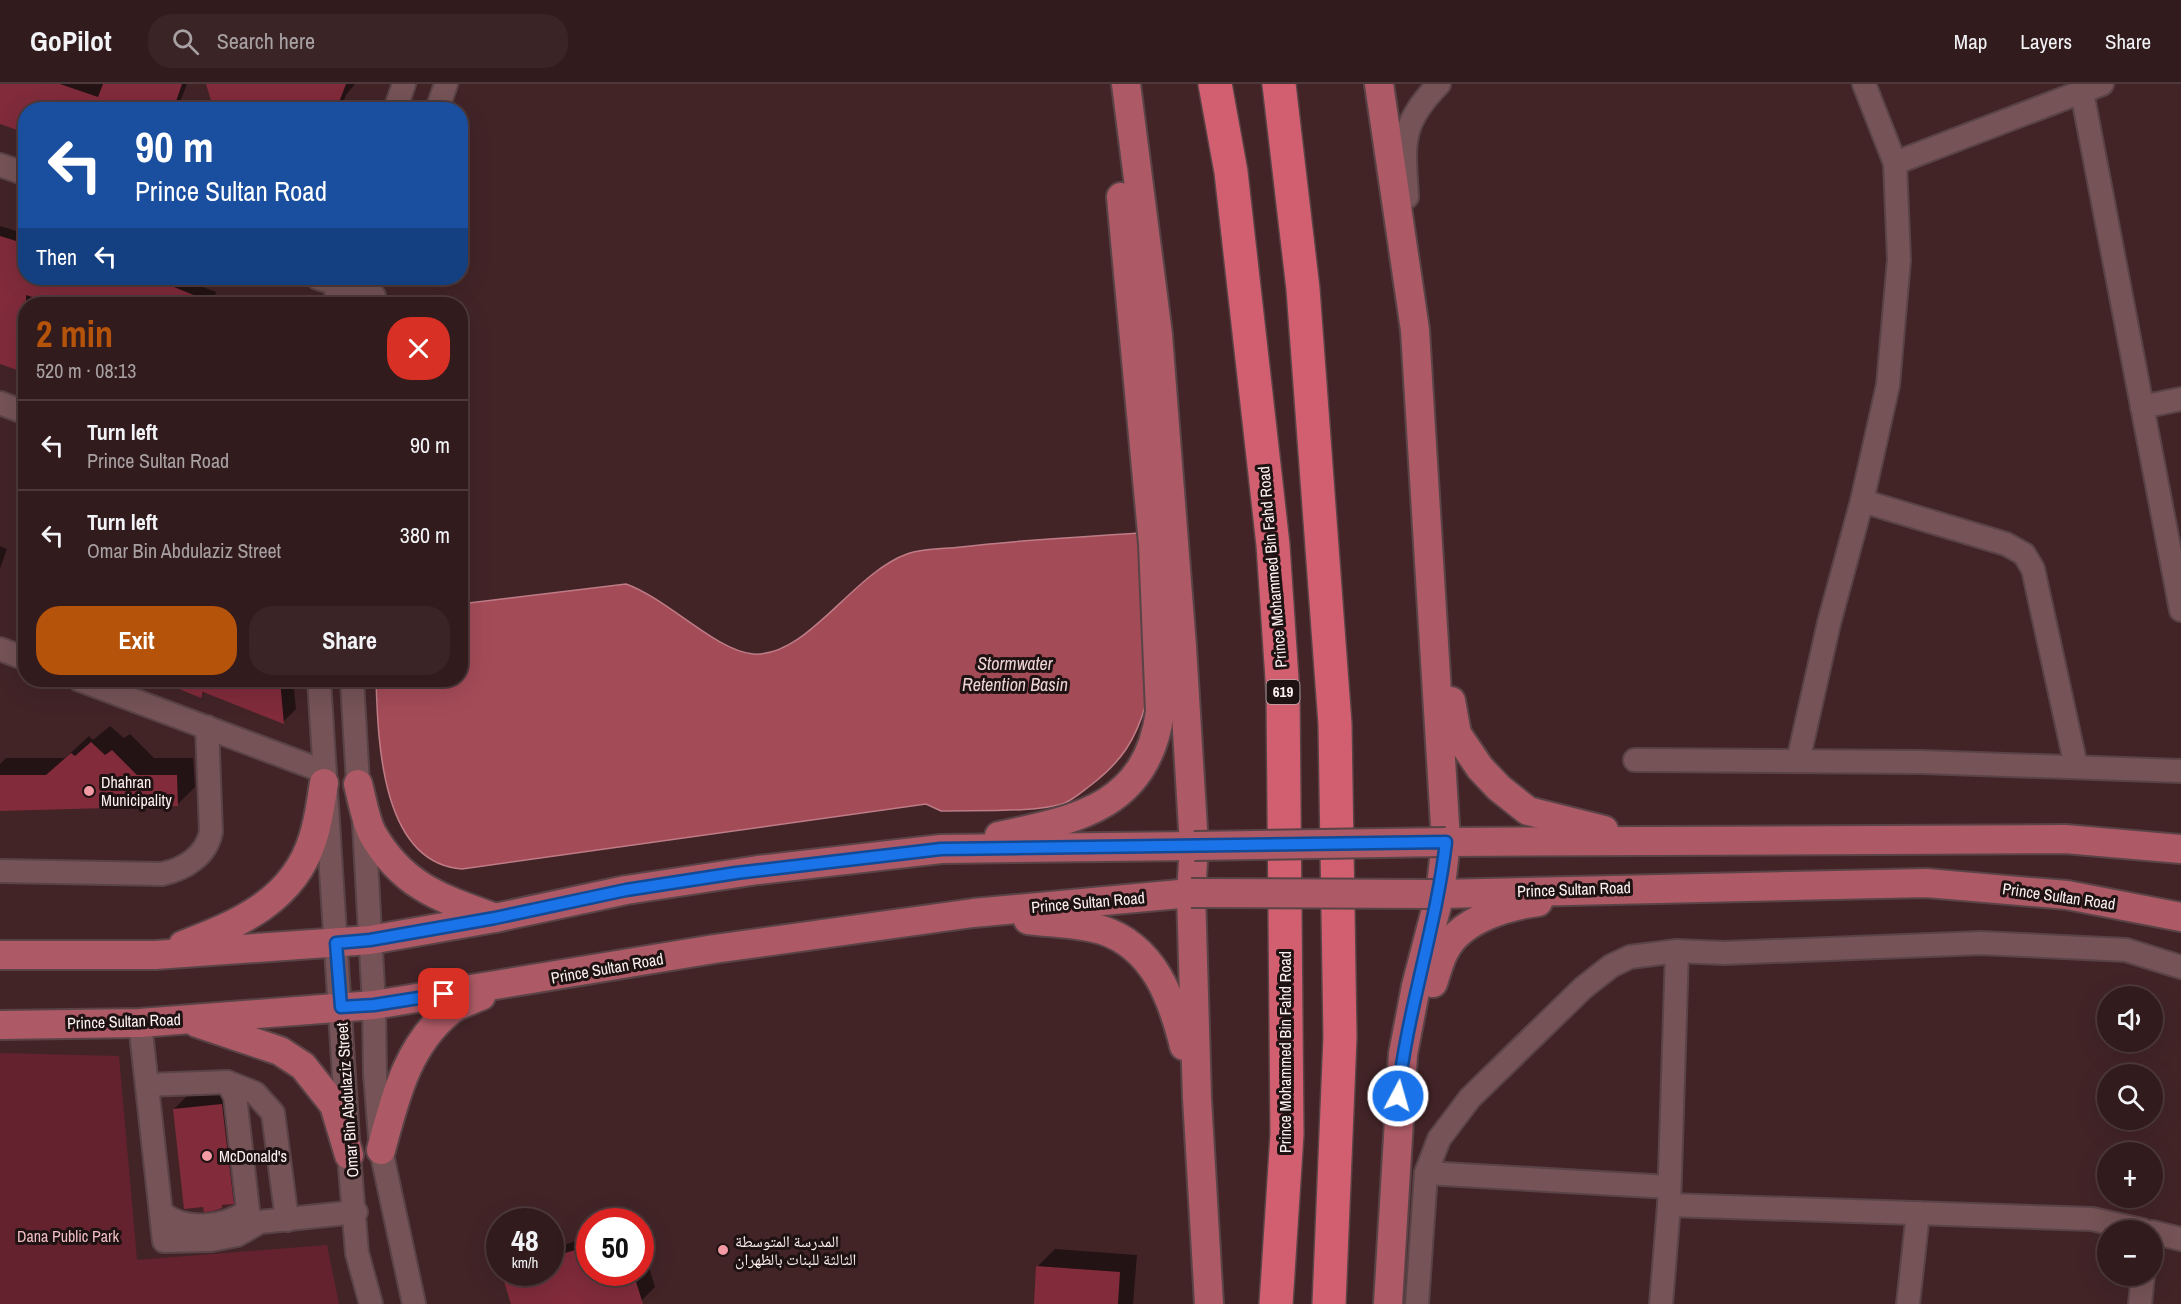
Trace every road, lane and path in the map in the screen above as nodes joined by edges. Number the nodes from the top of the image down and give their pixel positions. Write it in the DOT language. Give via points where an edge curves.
graph roads {
  1 [pos="404,84"];
  2 [pos="446,84"];
  3 [pos="1126,84"];
  4 [pos="1215,84"];
  5 [pos="1279,84"];
  6 [pos="1379,84"];
  7 [pos="1439,84"];
  8 [pos="1864,84"];
  9 [pos="2092,88"];
  10 [pos="398,102"];
  11 [pos="440,102"];
  12 [pos="1895,163"];
  13 [pos="0,165"];
  14 [pos="18,171"];
  15 [pos="332,286"];
  16 [pos="376,293"];
  17 [pos="1415,330"];
  18 [pos="2181,399"];
  19 [pos="0,403"];
  20 [pos="2142,407"];
  21 [pos="18,410"];
  22 [pos="1862,501"];
  23 [pos="1430,578"];
  24 [pos="2181,610"];
  25 [pos="0,649"];
  26 [pos="18,656"];
  27 [pos="99,687"];
  28 [pos="319,687"];
  29 [pos="352,687"];
  30 [pos="207,727"];
  31 [pos="1635,760"];
  32 [pos="1798,761"];
  33 [pos="2076,766"];
  34 [pos="2181,771"];
  35 [pos="324,777"];
  36 [pos="358,784"];
  37 [pos="2181,835"];
  38 [pos="2065,840"];
  39 [pos="1446,842"];
  40 [pos="1698,842"];
  41 [pos="1194,846"];
  42 [pos="941,849"];
  43 [pos="2181,849"];
  44 [pos="0,871"];
  45 [pos="1662,887"];
  46 [pos="1191,893"];
  47 [pos="1440,894"];
  48 [pos="973,913"];
  49 [pos="2172,916"];
  50 [pos="495,918"];
  51 [pos="0,939"];
  52 [pos="370,940"];
  53 [pos="336,943"];
  54 [pos="1677,951"];
  55 [pos="0,955"];
  56 [pos="43,956"];
  57 [pos="155,956"];
  58 [pos="2181,967"];
  59 [pos="513,982"];
  60 [pos="374,1005"];
  61 [pos="341,1007"];
  62 [pos="187,1019"];
  63 [pos="140,1023"];
  64 [pos="0,1024"];
  65 [pos="1403,1054"];
  66 [pos="227,1082"];
  67 [pos="147,1085"];
  68 [pos="1197,1098"];
  69 [pos="381,1150"];
  70 [pos="349,1155"];
  71 [pos="1426,1173"];
  72 [pos="1669,1196"];
  73 [pos="161,1212"];
  74 [pos="356,1212"];
  75 [pos="1918,1213"];
  76 [pos="287,1220"];
  77 [pos="2097,1220"];
  78 [pos="2163,1235"];
  79 [pos="2181,1239"];
  80 [pos="2142,1286"];
  81 [pos="371,1304"];
  82 [pos="414,1304"];
  83 [pos="1209,1304"];
  84 [pos="1276,1304"];
  85 [pos="1329,1304"];
  86 [pos="1388,1304"];
  87 [pos="1417,1304"];
  88 [pos="1660,1304"];
  89 [pos="1908,1304"];
  90 [pos="2140,1304"];
  1 -- 10 [label="street"];
  2 -- 11 [label="street"];
  3 -- 41 [label="main road" via="1158,335"];
  3 -- 42 [label="main road" via="1119,167 1153,544 1160,712 1157,734 1136,777 1114,797 1068,821"];
  4 -- 84 [label="highway, Prince Mohammed Bin Fahd Road / 619" via="1231,172 1271,533 1283,694 1287,1134"];
  5 -- 85 [label="highway" via="1303,289 1335,724 1340,1037"];
  6 -- 17 [label="main road"];
  7 -- 17 [label="street" via="1419,104 1404,140"];
  8 -- 12 [label="street"];
  9 -- 12 [label="street"];
  9 -- 20 [label="street"];
  12 -- 22 [label="street" via="1899,260 1888,385"];
  13 -- 14 [label="street"];
  15 -- 16 [label="street"];
  17 -- 23 [label="main road"];
  18 -- 20 [label="street"];
  19 -- 21 [label="street"];
  20 -- 24 [label="street"];
  22 -- 32 [label="street"];
  22 -- 33 [label="street" via="2006,544 2024,554 2033,569"];
  23 -- 39 [label="main road"];
  23 -- 40 [label="main road" via="1457,734 1499,788 1528,811 1593,829"];
  25 -- 26 [label="street"];
  27 -- 30 [label="street"];
  28 -- 35 [label="street, Omar Bin Abdulaziz Street"];
  29 -- 36 [label="street"];
  30 -- 35 [label="street"];
  30 -- 44 [label="street" via="211,832 199,856 162,874"];
  31 -- 32 [label="street"];
  32 -- 33 [label="street"];
  33 -- 34 [label="street"];
  35 -- 53 [label="street, Omar Bin Abdulaziz Street"];
  35 -- 57 [label="main road" via="313,838 305,857 270,902 230,927"];
  36 -- 50 [label="main road" via="371,832 402,873 436,897"];
  36 -- 52 [label="street" via="363,805"];
  37 -- 38 [label="main road"];
  38 -- 40 [label="main road"];
  38 -- 43 [label="main road"];
  39 -- 40 [label="main road"];
  39 -- 41 [label="main road, bridge"];
  39 -- 47 [label="main road"];
  41 -- 42 [label="main road"];
  41 -- 46 [label="main road"];
  42 -- 50 [label="main road" via="637,888"];
  45 -- 47 [label="main road, Prince Sultan Road"];
  45 -- 49 [label="main road, Prince Sultan Road" via="1926,883 2067,895"];
  45 -- 65 [label="main road" via="1518,904 1473,923 1447,947"];
  46 -- 47 [label="main road, Prince Sultan Road, bridge"];
  46 -- 48 [label="main road, Prince Sultan Road"];
  46 -- 68 [label="main road"];
  47 -- 65 [label="main road"];
  48 -- 59 [label="main road, Prince Sultan Road"];
  48 -- 68 [label="main road" via="1101,930 1130,944 1146,958 1165,987"];
  50 -- 52 [label="main road"];
  51 -- 56 [label="street"];
  52 -- 53 [label="main road"];
  52 -- 60 [label="street"];
  53 -- 57 [label="main road"];
  53 -- 61 [label="street, Omar Bin Abdulaziz Street"];
  54 -- 58 [label="street" via="1724,953 1981,943 2126,950"];
  54 -- 71 [label="street" via="1630,957 1596,976 1470,1098 1439,1139"];
  54 -- 72 [label="street"];
  55 -- 56 [label="main road"];
  56 -- 57 [label="main road"];
  59 -- 60 [label="main road, Prince Sultan Road"];
  59 -- 69 [label="main road" via="452,1009 415,1050 395,1097"];
  60 -- 61 [label="main road, Prince Sultan Road"];
  60 -- 69 [label="street"];
  61 -- 62 [label="main road, Prince Sultan Road"];
  61 -- 70 [label="street, Omar Bin Abdulaziz Street"];
  62 -- 63 [label="main road, Prince Sultan Road"];
  62 -- 70 [label="main road" via="280,1052 303,1066 334,1105"];
  63 -- 64 [label="main road, Prince Sultan Road"];
  63 -- 67 [label="street"];
  65 -- 86 [label="main road"];
  66 -- 67 [label="street"];
  66 -- 73 [label="street" via="235,1096 248,1211 234,1220 211,1225 173,1222"];
  66 -- 76 [label="street" via="255,1093 273,1113"];
  67 -- 73 [label="street"];
  68 -- 83 [label="main road"];
  69 -- 82 [label="street"];
  70 -- 74 [label="street, Omar Bin Abdulaziz Street"];
  71 -- 72 [label="street"];
  71 -- 87 [label="street"];
  72 -- 75 [label="street"];
  72 -- 88 [label="street"];
  73 -- 76 [label="street" via="164,1241 211,1240 237,1235 260,1222"];
  74 -- 76 [label="street"];
  74 -- 81 [label="street, Omar Bin Abdulaziz Street" via="357,1253"];
  75 -- 77 [label="street"];
  75 -- 89 [label="street"];
  78 -- 79 [label="street"];
  80 -- 90 [label="street"];
}
